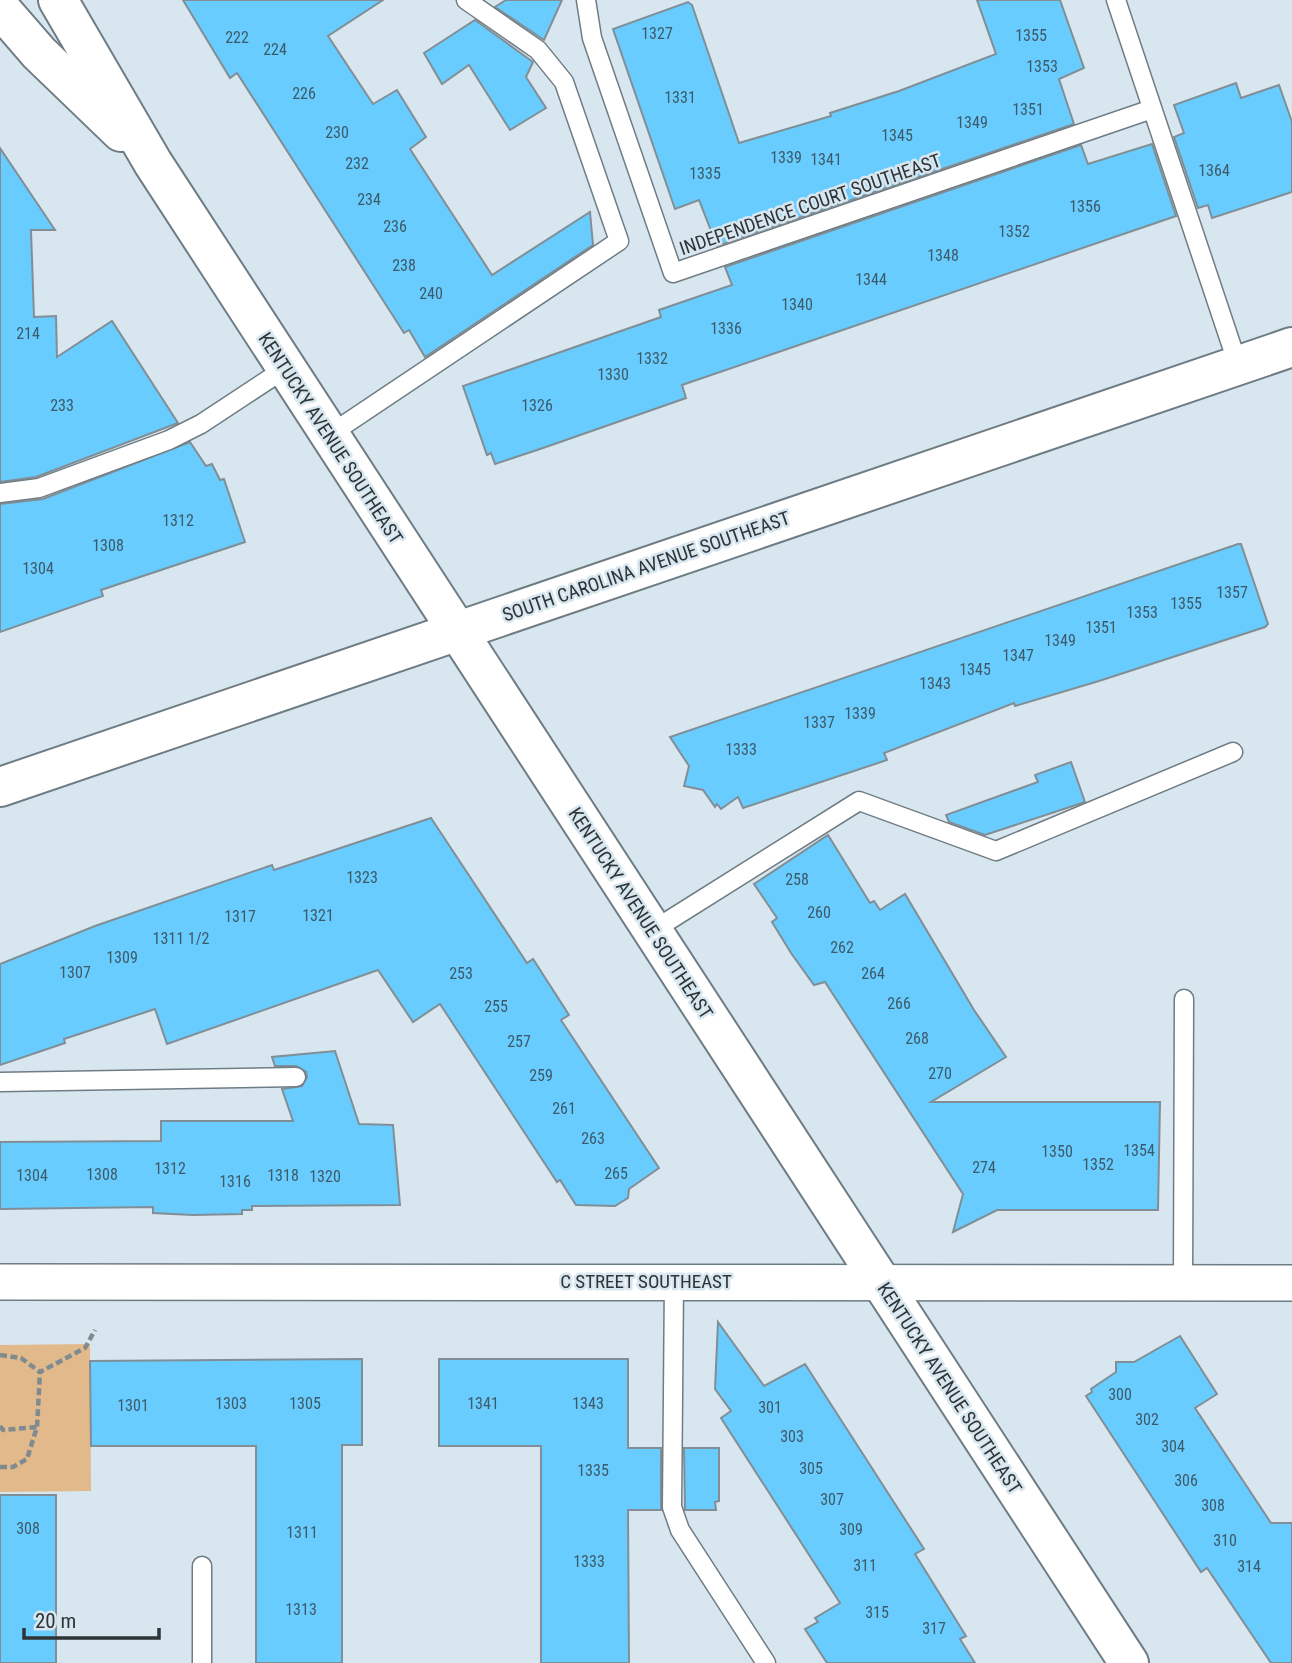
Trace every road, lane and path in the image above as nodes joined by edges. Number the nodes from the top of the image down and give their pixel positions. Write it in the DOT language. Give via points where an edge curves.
graph roads {
  1 [pos="58,0"];
  2 [pos="466,0"];
  3 [pos="586,0"];
  4 [pos="1116,0"];
  5 [pos="0,8"];
  6 [pos="1152,109"];
  7 [pos="153,163"];
  8 [pos="1292,347"];
  9 [pos="1238,365"];
  10 [pos="286,368"];
  11 [pos="329,435"];
  12 [pos="0,494"];
  13 [pos="458,630"];
  14 [pos="1233,752"];
  15 [pos="0,787"];
  16 [pos="652,930"];
  17 [pos="1184,999"];
  18 [pos="296,1077"];
  19 [pos="0,1082"];
  20 [pos="674,1281"];
  21 [pos="0,1282"];
  22 [pos="881,1282"];
  23 [pos="1183,1283"];
  24 [pos="1292,1283"];
  25 [pos="95,1330"];
  26 [pos="0,1355"];
  27 [pos="40,1372"];
  28 [pos="37,1427"];
  29 [pos="1,1428"];
  30 [pos="0,1438"];
  31 [pos="0,1467"];
  32 [pos="202,1566"];
  33 [pos="202,1663"];
  34 [pos="766,1663"];
  35 [pos="1129,1663"];
  1 -- 7 [label="street, KENTUCKY AVENUE SOUTHEAST"];
  2 -- 11 [label="lane" via="538,50 564,82 620,241"];
  3 -- 6 [label="lane, INDEPENDENCE COURT SOUTHEAST" via="592,38 673,273"];
  4 -- 6 [label="lane"];
  5 -- 7 [label="street, KENTUCKY AVENUE SOUTHEAST" via="39,53"];
  6 -- 9 [label="lane"];
  7 -- 10 [label="street, KENTUCKY AVENUE SOUTHEAST"];
  8 -- 9 [label="street, SOUTH CAROLINA AVENUE SOUTHEAST"];
  9 -- 13 [label="street, SOUTH CAROLINA AVENUE SOUTHEAST"];
  10 -- 11 [label="street, KENTUCKY AVENUE SOUTHEAST"];
  10 -- 12 [label="lane" via="169,440 39,488"];
  11 -- 13 [label="street, KENTUCKY AVENUE SOUTHEAST"];
  13 -- 15 [label="street, SOUTH CAROLINA AVENUE SOUTHEAST"];
  13 -- 16 [label="street, KENTUCKY AVENUE SOUTHEAST"];
  14 -- 16 [label="lane" via="996,851 859,801"];
  16 -- 22 [label="street, KENTUCKY AVENUE SOUTHEAST"];
  17 -- 23 [label="lane"];
  18 -- 19 [label="lane"];
  20 -- 21 [label="street, C STREET SOUTHEAST"];
  20 -- 22 [label="street, C STREET SOUTHEAST"];
  20 -- 34 [label="lane" via="672,1507 675,1519"];
  22 -- 23 [label="street, C STREET SOUTHEAST"];
  22 -- 35 [label="street, KENTUCKY AVENUE SOUTHEAST"];
  23 -- 24 [label="street, C STREET SOUTHEAST"];
  25 -- 27 [label="path" via="85,1348"];
  26 -- 27 [label="path" via="21,1358"];
  27 -- 28 [label="path"];
  28 -- 29 [label="path"];
  28 -- 31 [label="path" via="27,1459 13,1467"];
  29 -- 30 [label="path"];
  32 -- 33 [label="lane"];
}
